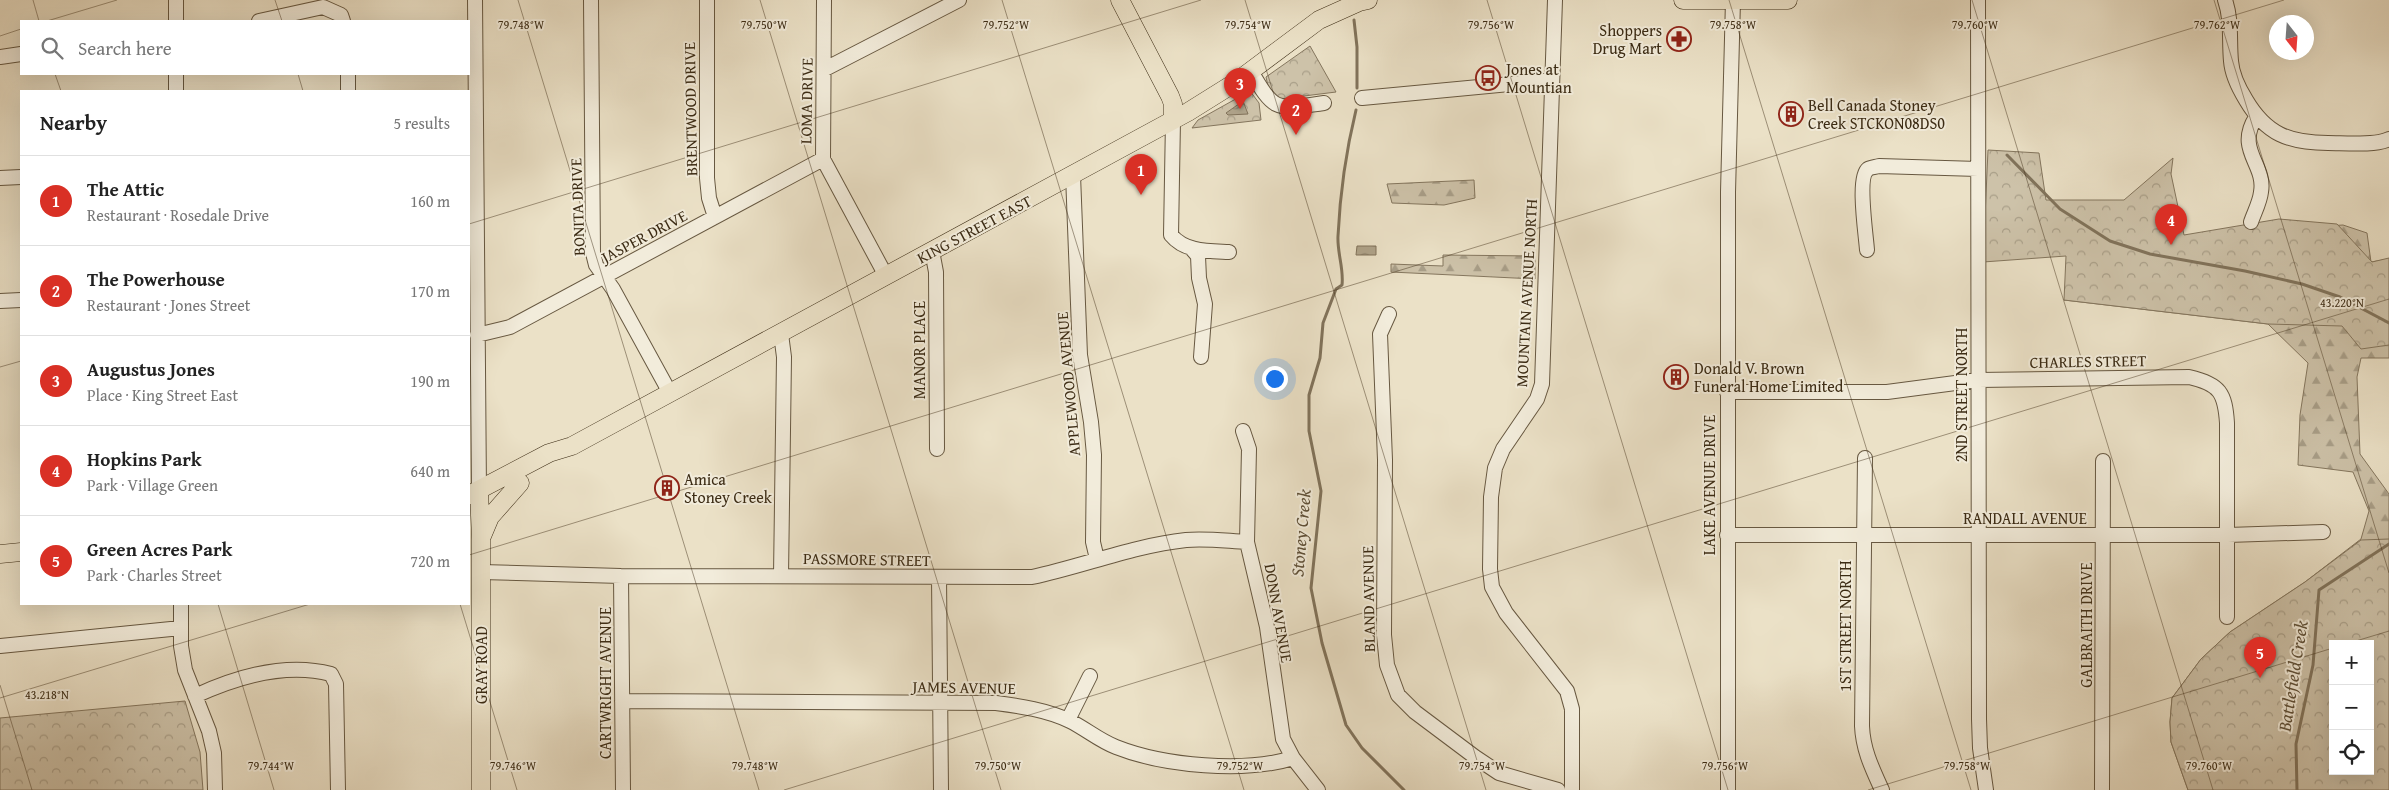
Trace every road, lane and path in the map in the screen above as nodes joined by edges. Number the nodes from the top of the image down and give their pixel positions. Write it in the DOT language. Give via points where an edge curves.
graph roads {
  1 [pos="176,0"];
  2 [pos="475,0"];
  3 [pos="591,0"];
  4 [pos="707,0"];
  5 [pos="824,0"];
  6 [pos="1120,0"];
  7 [pos="1368,0"];
  8 [pos="1555,0"];
  9 [pos="1683,0"];
  10 [pos="1733,0"];
  11 [pos="1788,0"];
  12 [pos="1978,0"];
  13 [pos="2225,0"];
  14 [pos="952,2"];
  15 [pos="176,20"];
  16 [pos="264,20"];
  17 [pos="343,20"];
  18 [pos="20,54"];
  19 [pos="0,57"];
  20 [pos="825,69"];
  21 [pos="1251,71"];
  22 [pos="176,75"];
  23 [pos="348,75"];
  24 [pos="1552,80"];
  25 [pos="176,90"];
  26 [pos="348,90"];
  27 [pos="1362,98"];
  28 [pos="1324,103"];
  29 [pos="2256,117"];
  30 [pos="1173,120"];
  31 [pos="2389,139"];
  32 [pos="823,159"];
  33 [pos="1978,169"];
  34 [pos="1073,175"];
  35 [pos="20,177"];
  36 [pos="0,178"];
  37 [pos="716,217"];
  38 [pos="2251,222"];
  39 [pos="1192,249"];
  40 [pos="1867,250"];
  41 [pos="932,251"];
  42 [pos="1229,252"];
  43 [pos="886,276"];
  44 [pos="605,277"];
  45 [pos="20,300"];
  46 [pos="0,301"];
  47 [pos="1389,314"];
  48 [pos="781,334"];
  49 [pos="477,336"];
  50 [pos="1201,357"];
  51 [pos="1978,380"];
  52 [pos="1727,392"];
  53 [pos="670,393"];
  54 [pos="1243,431"];
  55 [pos="572,446"];
  56 [pos="937,449"];
  57 [pos="1865,458"];
  58 [pos="2103,461"];
  59 [pos="520,482"];
  60 [pos="474,500"];
  61 [pos="2323,532"];
  62 [pos="475,533"];
  63 [pos="1727,535"];
  64 [pos="1863,535"];
  65 [pos="1979,535"];
  66 [pos="2104,535"];
  67 [pos="2228,535"];
  68 [pos="1247,542"];
  69 [pos="20,552"];
  70 [pos="0,554"];
  71 [pos="1096,558"];
  72 [pos="481,572"];
  73 [pos="621,576"];
  74 [pos="781,576"];
  75 [pos="939,577"];
  76 [pos="181,605"];
  77 [pos="2227,617"];
  78 [pos="181,628"];
  79 [pos="0,646"];
  80 [pos="1090,676"];
  81 [pos="195,696"];
  82 [pos="622,701"];
  83 [pos="940,703"];
  84 [pos="1068,720"];
  85 [pos="1293,758"];
  86 [pos="215,790"];
  87 [pos="338,790"];
  88 [pos="481,790"];
  89 [pos="623,790"];
  90 [pos="941,790"];
  91 [pos="1318,790"];
  92 [pos="1558,790"];
  93 [pos="1572,790"];
  94 [pos="1728,790"];
  95 [pos="1882,790"];
  96 [pos="1986,790"];
  97 [pos="2102,790"];
  1 -- 15 [label="street"];
  2 -- 49 [label="street, GRAY ROAD"];
  3 -- 44 [label="street, BONITA DRIVE" via="592,235 596,266"];
  4 -- 37 [label="street, BRENTWOOD DRIVE" via="708,178 709,198"];
  5 -- 20 [label="street, LOMA DRIVE"];
  6 -- 30 [label="main road" via="1170,96"];
  7 -- 21 [label="main road, KING STREET EAST" via="1319,20"];
  8 -- 24 [label="street, MOUNTAIN AVENUE NORTH"];
  9 -- 10 [label="main road"];
  10 -- 11 [label="main road"];
  10 -- 52 [label="street, LAKE AVENUE DRIVE"];
  12 -- 33 [label="street, 2ND STREET NORTH"];
  13 -- 29 [label="street" via="2229,12 2232,72"];
  14 -- 20 [label="street"];
  16 -- 17 [label="street" via="323,8 341,15"];
  18 -- 19 [label="street"];
  20 -- 32 [label="street, LOMA DRIVE"];
  21 -- 28 [label="street" via="1266,98 1276,105 1284,108"];
  21 -- 30 [label="main road, KING STREET EAST"];
  22 -- 25 [label="street"];
  23 -- 26 [label="street"];
  24 -- 27 [label="street"];
  24 -- 93 [label="street, MOUNTAIN AVENUE NORTH" via="1542,384 1538,399 1503,449 1495,468 1491,497 1490,569 1492,587 1506,613 1567,692 1572,710"];
  29 -- 31 [label="street" via="2268,129 2303,143"];
  29 -- 38 [label="street" via="2249,128 2248,145 2262,192"];
  30 -- 34 [label="main road, KING STREET EAST"];
  30 -- 39 [label="street" via="1171,235"];
  32 -- 37 [label="street, JASPER DRIVE"];
  32 -- 43 [label="street, LOMA DRIVE"];
  33 -- 40 [label="street" via="1868,168 1862,186"];
  33 -- 51 [label="street, 2ND STREET NORTH"];
  34 -- 41 [label="main road, KING STREET EAST"];
  34 -- 71 [label="street, APPLEWOOD AVENUE" via="1080,355 1094,455 1093,542"];
  35 -- 36 [label="street"];
  37 -- 44 [label="street, JASPER DRIVE"];
  39 -- 42 [label="street"];
  39 -- 50 [label="street" via="1198,256 1205,304"];
  41 -- 43 [label="main road, KING STREET EAST"];
  41 -- 56 [label="street, MANOR PLACE" via="936,272"];
  43 -- 48 [label="main road, KING STREET EAST"];
  44 -- 49 [label="street, JASPER DRIVE" via="510,327"];
  44 -- 53 [label="street, BONITA DRIVE"];
  45 -- 46 [label="street"];
  47 -- 92 [label="street, BLAND AVENUE" via="1380,334 1387,665 1398,694 1415,712 1475,757 1499,773"];
  48 -- 53 [label="main road, KING STREET EAST"];
  48 -- 74 [label="street" via="784,357"];
  49 -- 60 [label="street, GRAY ROAD"];
  51 -- 52 [label="street, CHARLES STREET" via="1887,392"];
  51 -- 65 [label="street, 2ND STREET NORTH"];
  51 -- 67 [label="street, CHARLES STREET" via="2189,377 2213,384 2226,404"];
  52 -- 63 [label="street, LAKE AVENUE DRIVE"];
  53 -- 55 [label="main road, KING STREET EAST"];
  54 -- 68 [label="street, DONN AVENUE" via="1249,449"];
  55 -- 59 [label="main road, KING STREET EAST" via="554,463"];
  55 -- 60 [label="main road, KING STREET EAST" via="549,453"];
  57 -- 64 [label="street, 1ST STREET NORTH"];
  58 -- 66 [label="street, GALBRAITH DRIVE"];
  59 -- 60 [label="main road, KING STREET EAST"];
  59 -- 62 [label="main road"];
  60 -- 62 [label="main road, GRAY ROAD"];
  61 -- 67 [label="street, RANDALL AVENUE"];
  62 -- 72 [label="main road, GRAY ROAD"];
  63 -- 64 [label="street, RANDALL AVENUE"];
  63 -- 94 [label="street, LAKE AVENUE DRIVE"];
  64 -- 65 [label="street, RANDALL AVENUE"];
  64 -- 95 [label="street, 1ST STREET NORTH" via="1862,741"];
  65 -- 66 [label="street, RANDALL AVENUE"];
  65 -- 96 [label="street, 2ND STREET NORTH" via="1980,748"];
  66 -- 67 [label="street, RANDALL AVENUE"];
  66 -- 97 [label="street, GALBRAITH DRIVE"];
  67 -- 77 [label="street, CHARLES STREET"];
  68 -- 71 [label="street, PASSMORE STREET" via="1188,540"];
  68 -- 85 [label="street, DONN AVENUE" via="1267,627 1282,739"];
  69 -- 70 [label="main road"];
  71 -- 75 [label="street, PASSMORE STREET" via="1032,577"];
  72 -- 73 [label="street, PASSMORE STREET"];
  72 -- 88 [label="main road, GRAY ROAD"];
  73 -- 74 [label="street, PASSMORE STREET"];
  73 -- 82 [label="street, CARTWRIGHT AVENUE"];
  74 -- 75 [label="street, PASSMORE STREET"];
  75 -- 83 [label="street"];
  76 -- 78 [label="street"];
  78 -- 79 [label="street"];
  78 -- 81 [label="street" via="185,670"];
  80 -- 84 [label="street"];
  81 -- 86 [label="street" via="214,752"];
  81 -- 87 [label="street" via="242,677 302,671 331,674 336,684"];
  82 -- 83 [label="street, JAMES AVENUE"];
  82 -- 89 [label="street, CARTWRIGHT AVENUE"];
  83 -- 84 [label="street, JAMES AVENUE" via="1024,706"];
  83 -- 90 [label="street"];
  84 -- 85 [label="street, JAMES AVENUE" via="1114,747 1148,758 1189,764 1234,765 1272,764"];
  85 -- 91 [label="street, DONN AVENUE"];
}
